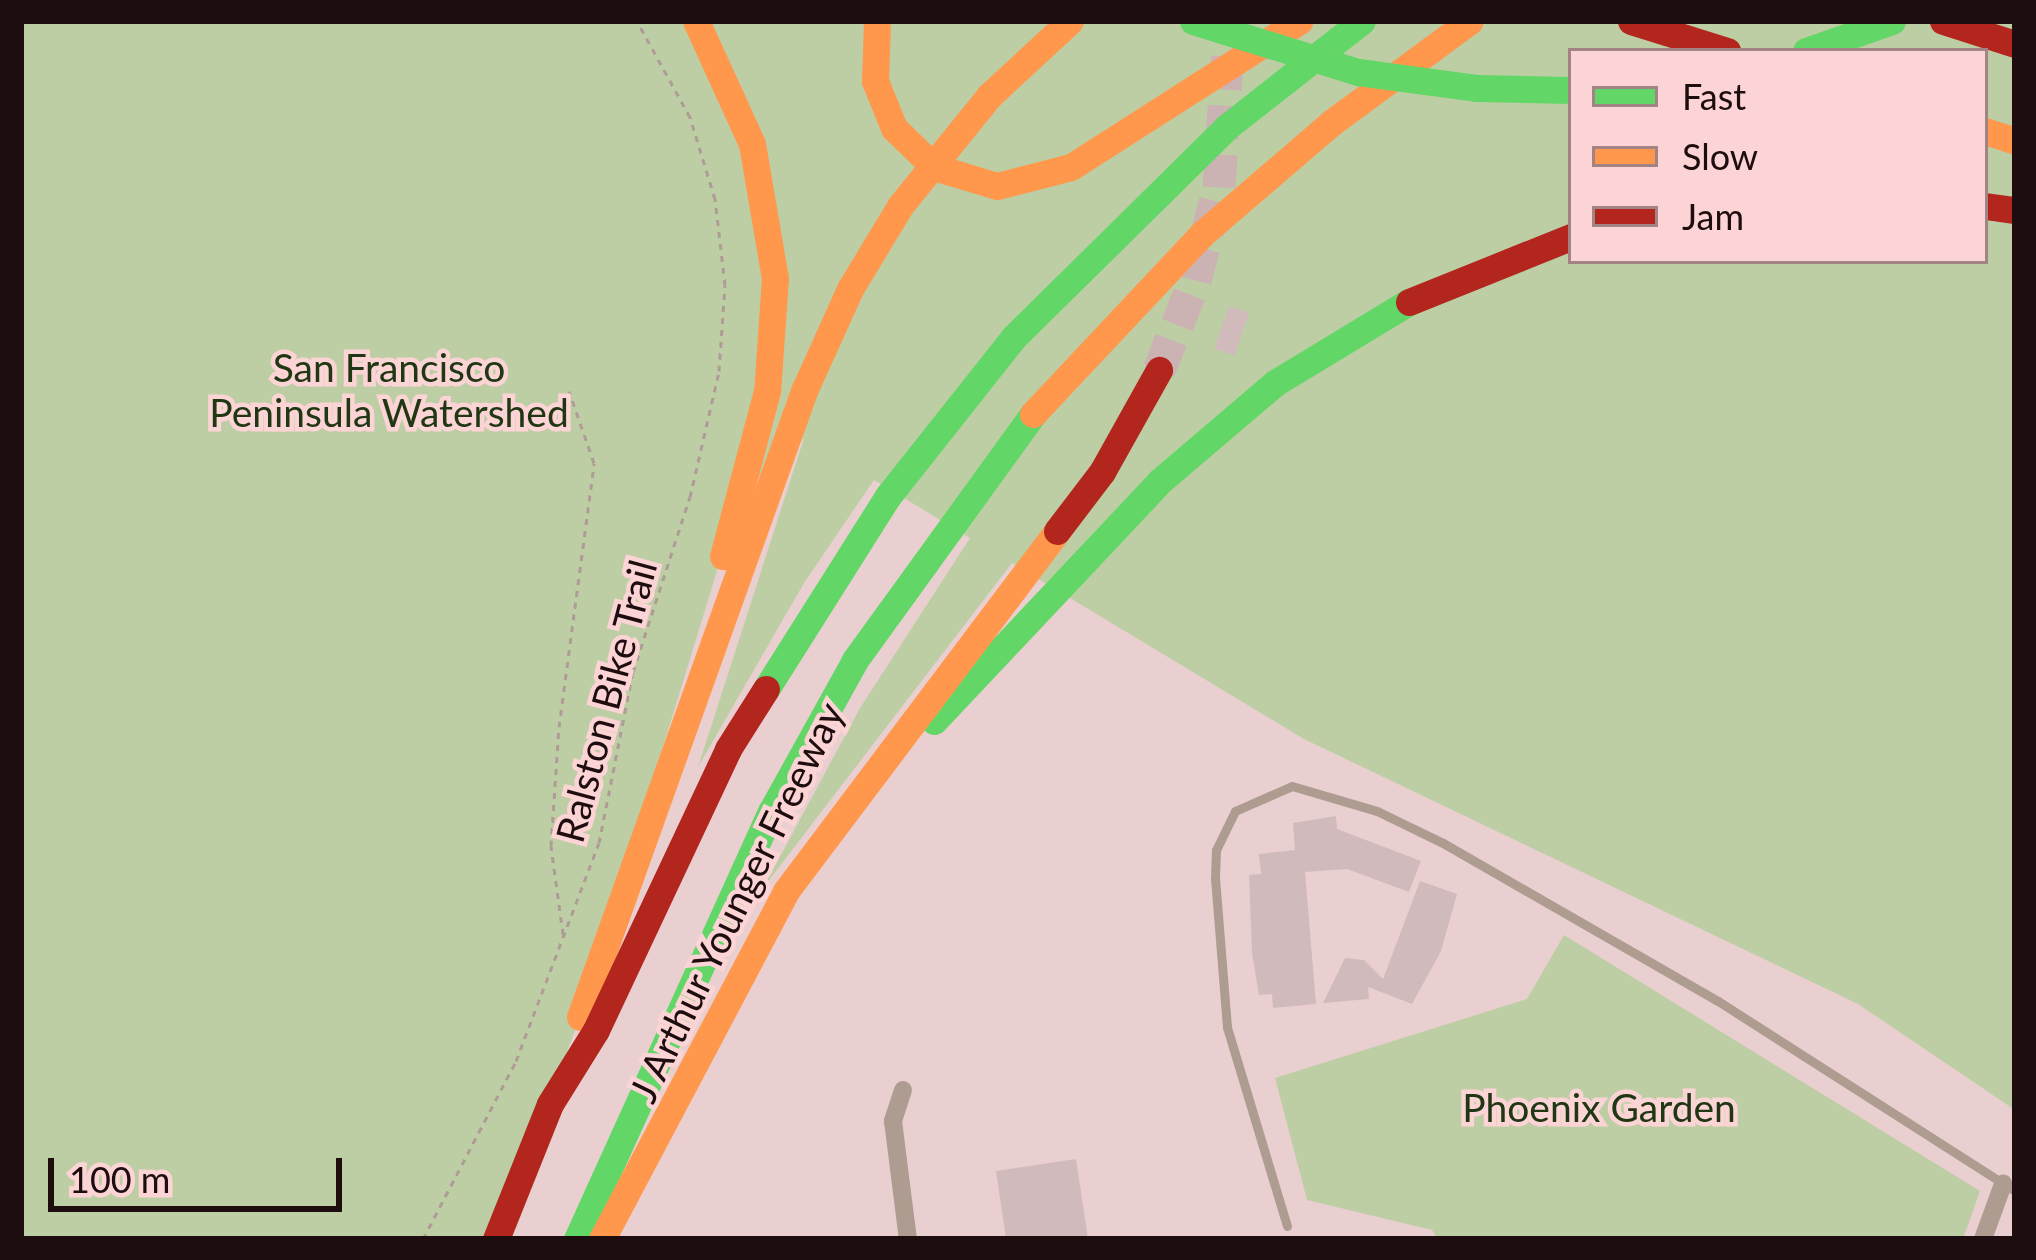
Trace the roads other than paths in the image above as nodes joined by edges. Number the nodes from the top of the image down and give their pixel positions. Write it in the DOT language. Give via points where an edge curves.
graph roads {
  1 [pos="696,21"];
  2 [pos="878,21"];
  3 [pos="1070,21"];
  4 [pos="1193,21"];
  5 [pos="1299,21"];
  6 [pos="1362,21"];
  7 [pos="1470,21"];
  8 [pos="1631,21"];
  9 [pos="1892,21"];
  10 [pos="1943,21"];
  11 [pos="2015,44"];
  12 [pos="1717,48"];
  13 [pos="1815,48"];
  14 [pos="1568,90"];
  15 [pos="1568,238"];
  16 [pos="1159,370"];
  17 [pos="652,810"];
  18 [pos="810,854"];
  19 [pos="903,1090"];
  20 [pos="550,1104"];
  21 [pos="2009,1187"];
  22 [pos="1287,1226"];
  23 [pos="496,1239"];
  24 [pos="578,1239"];
  25 [pos="602,1239"];
  26 [pos="908,1239"];
  27 [pos="1983,1239"];
  1 -- 17 [label="highway" via="737,101 758,165 775,322 756,441"];
  2 -- 5 [label="highway" via="875,81 903,140 946,174 1010,186 1084,160"];
  3 -- 17 [label="highway, bridge" via="979,107 900,206 818,354"];
  4 -- 14 [label="highway, bridge" via="1358,72 1460,87"];
  6 -- 20 [label="highway, J Arthur Younger Freeway" via="1133,213 1014,337 906,472 748,712 596,1030"];
  7 -- 24 [label="highway, J Arthur Younger Freeway" via="1331,122 1186,248 1055,386 949,520 855,660 772,810"];
  8 -- 12 [label="highway"];
  9 -- 13 [label="highway"];
  10 -- 11 [label="highway"];
  15 -- 18 [label="highway" via="1402,304 1239,410 1123,519"];
  16 -- 18 [label="highway" via="1077,506"];
  17 -- 20 [label="highway"];
  18 -- 25 [label="highway"];
  19 -- 26 [label="street" via="893,1121"];
  20 -- 23 [label="highway, J Arthur Younger Freeway"];
  21 -- 22 [label="lane" via="1718,1001 1443,843 1377,811 1292,786 1235,811 1216,850 1215,878 1227,1027"];
  21 -- 27 [label="street"];
}
